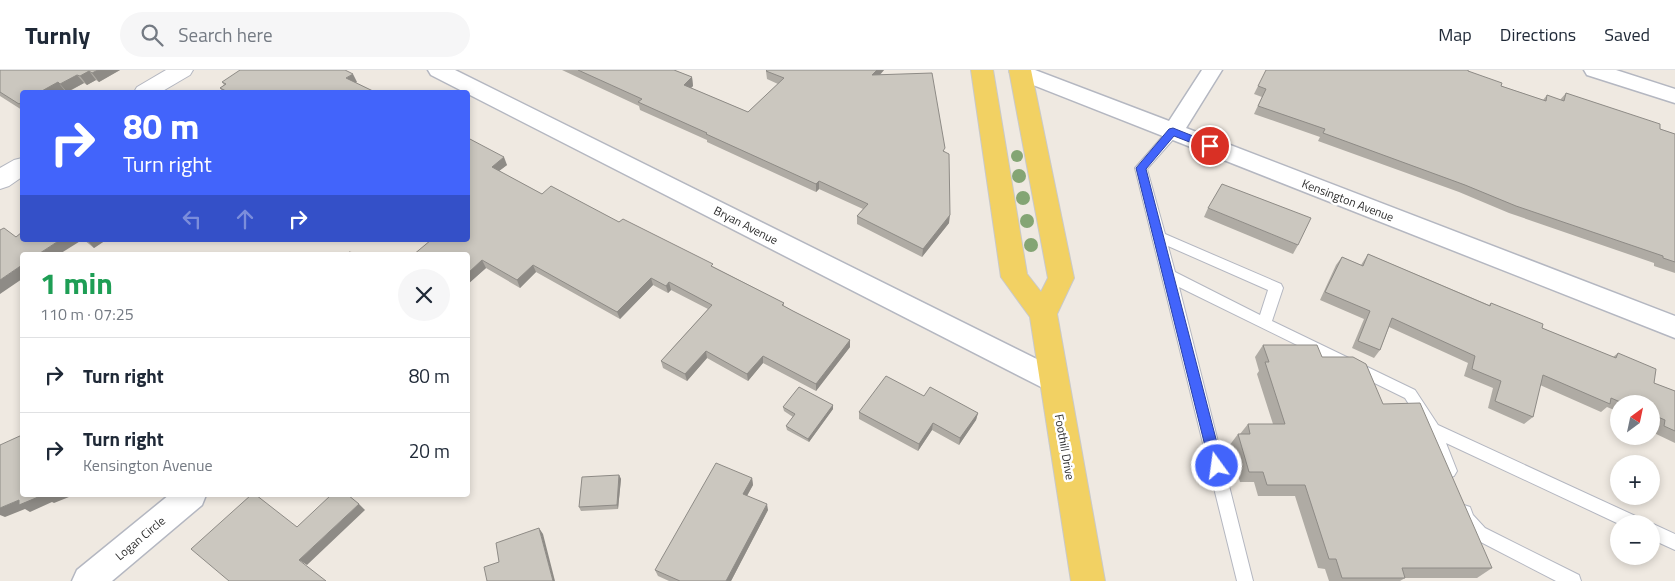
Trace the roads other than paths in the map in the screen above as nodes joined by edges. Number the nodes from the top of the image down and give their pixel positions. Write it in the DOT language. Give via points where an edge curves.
graph roads {
  1 [pos="182,70"];
  2 [pos="438,70"];
  3 [pos="982,70"];
  4 [pos="1212,70"];
  5 [pos="1594,70"];
  6 [pos="1020,71"];
  7 [pos="148,90"];
  8 [pos="1675,96"];
  9 [pos="1173,132"];
  10 [pos="1159,237"];
  11 [pos="1169,275"];
  12 [pos="1042,314"];
  13 [pos="1264,324"];
  14 [pos="1675,327"];
  15 [pos="1053,380"];
  16 [pos="1433,430"];
  17 [pos="1453,483"];
  18 [pos="188,497"];
  19 [pos="1460,501"];
  20 [pos="1617,515"];
  21 [pos="1660,535"];
  22 [pos="1675,542"];
  23 [pos="88,581"];
  24 [pos="1088,581"];
  25 [pos="1245,581"];
  26 [pos="1573,581"];
  1 -- 7 [label="street"];
  2 -- 15 [label="street, Bryan Avenue"];
  3 -- 12 [label="main road, Foothill Drive" via="1014,276"];
  4 -- 9 [label="street"];
  5 -- 8 [label="street"];
  6 -- 9 [label="street, Kensington Avenue"];
  6 -- 12 [label="main road" via="1061,278"];
  9 -- 10 [label="lane" via="1141,168"];
  9 -- 14 [label="street, Kensington Avenue"];
  10 -- 11 [label="lane"];
  10 -- 13 [label="lane" via="1276,288"];
  11 -- 13 [label="lane"];
  11 -- 25 [label="lane"];
  12 -- 15 [label="main road, Foothill Drive"];
  13 -- 16 [label="lane" via="1410,394"];
  15 -- 24 [label="main road, Foothill Drive"];
  16 -- 17 [label="lane"];
  16 -- 20 [label="lane"];
  18 -- 23 [label="street, Logan Circle"];
  19 -- 26 [label="lane" via="1466,519 1479,533"];
  21 -- 22 [label="lane"];
}
